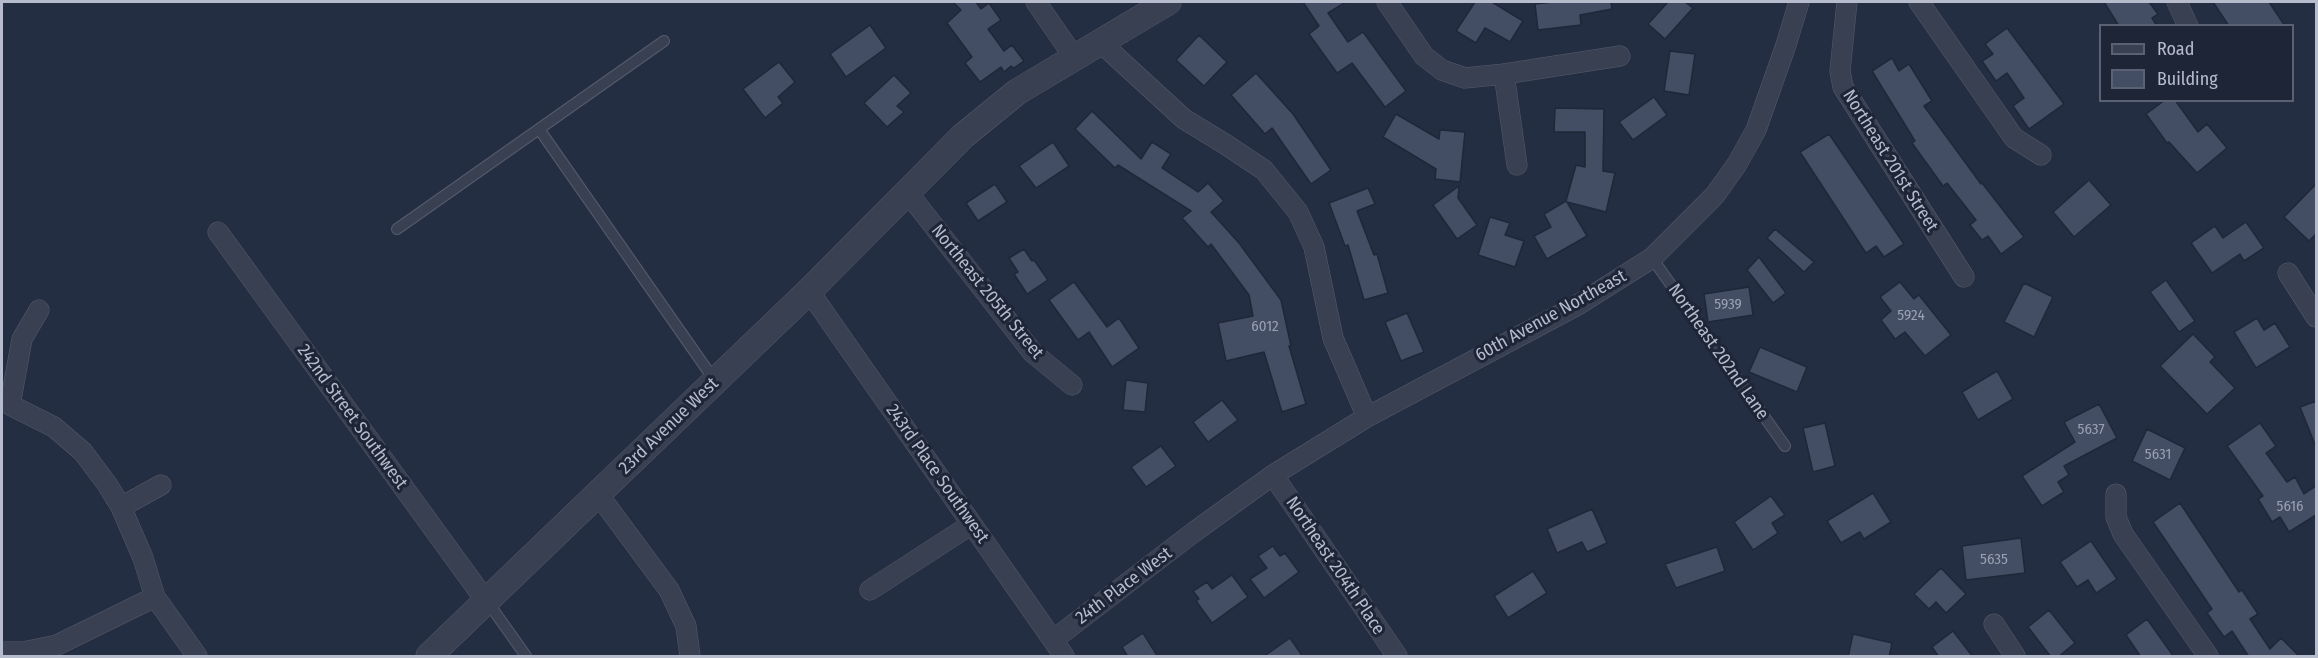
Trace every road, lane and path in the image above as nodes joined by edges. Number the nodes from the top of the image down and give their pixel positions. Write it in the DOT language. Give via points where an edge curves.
graph roads {
  1 [pos="1036,2"];
  2 [pos="1168,2"];
  3 [pos="1387,2"];
  4 [pos="1799,2"];
  5 [pos="1846,2"];
  6 [pos="1919,2"];
  7 [pos="2177,2"];
  8 [pos="2187,24"];
  9 [pos="664,41"];
  10 [pos="1100,41"];
  11 [pos="1620,56"];
  12 [pos="1074,57"];
  13 [pos="1504,74"];
  14 [pos="539,129"];
  15 [pos="2041,155"];
  16 [pos="1517,165"];
  17 [pos="908,193"];
  18 [pos="397,229"];
  19 [pos="218,232"];
  20 [pos="1652,258"];
  21 [pos="2288,273"];
  22 [pos="1964,278"];
  23 [pos="809,291"];
  24 [pos="39,310"];
  25 [pos="2316,317"];
  26 [pos="715,381"];
  27 [pos="1072,385"];
  28 [pos="6,405"];
  29 [pos="1367,417"];
  30 [pos="1785,446"];
  31 [pos="1273,475"];
  32 [pos="161,485"];
  33 [pos="598,494"];
  34 [pos="2116,494"];
  35 [pos="121,507"];
  36 [pos="972,524"];
  37 [pos="1194,532"];
  38 [pos="870,590"];
  39 [pos="155,597"];
  40 [pos="486,601"];
  41 [pos="1994,624"];
  42 [pos="1053,640"];
  43 [pos="2,652"];
  44 [pos="197,657"];
  45 [pos="429,657"];
  46 [pos="526,657"];
  47 [pos="690,657"];
  48 [pos="1064,657"];
  49 [pos="1397,657"];
  50 [pos="2015,657"];
  51 [pos="2208,657"];
  1 -- 12 [label="street"];
  2 -- 10 [label="street, 23rd Avenue West"];
  3 -- 13 [label="street" via="1424,56 1442,70 1465,78"];
  4 -- 20 [label="street, 60th Avenue Northeast" via="1756,130 1737,164 1715,195"];
  5 -- 22 [label="street, Northeast 201st Street" via="1840,71 1843,87"];
  6 -- 15 [label="street" via="2014,138"];
  7 -- 8 [label="street"];
  9 -- 14 [label="lane"];
  10 -- 12 [label="street, 23rd Avenue West"];
  10 -- 29 [label="street" via="1184,119 1264,170 1298,212 1314,247 1333,338"];
  11 -- 13 [label="street"];
  12 -- 17 [label="street, 23rd Avenue West" via="988,114"];
  13 -- 16 [label="street"];
  14 -- 18 [label="lane"];
  14 -- 26 [label="lane"];
  17 -- 23 [label="street, 23rd Avenue West"];
  17 -- 27 [label="street, Northeast 205th Street" via="1033,353"];
  19 -- 40 [label="street, 242nd Street Southwest"];
  20 -- 29 [label="street, 60th Avenue Northeast" via="1576,306"];
  20 -- 30 [label="lane, Northeast 202nd Lane"];
  21 -- 25 [label="street"];
  23 -- 26 [label="street, 23rd Avenue West"];
  23 -- 36 [label="street, 243rd Place Southwest"];
  24 -- 28 [label="street" via="22,339"];
  26 -- 33 [label="street, 23rd Avenue West"];
  28 -- 35 [label="street" via="54,427 83,452"];
  29 -- 31 [label="street, 60th Avenue Northeast"];
  31 -- 37 [label="street, 60th Avenue Northeast"];
  31 -- 49 [label="street, Northeast 204th Place"];
  32 -- 35 [label="street"];
  33 -- 40 [label="street, 23rd Avenue West"];
  33 -- 47 [label="street" via="669,590 686,626"];
  34 -- 51 [label="street" via="2116,517 2123,534"];
  35 -- 39 [label="street"];
  36 -- 38 [label="street"];
  36 -- 42 [label="street, 243rd Place Southwest"];
  37 -- 42 [label="street, 24th Place West"];
  39 -- 43 [label="street" via="57,645"];
  39 -- 44 [label="street"];
  40 -- 45 [label="street, 23rd Avenue West"];
  40 -- 46 [label="lane"];
  41 -- 50 [label="street"];
  42 -- 48 [label="street, 243rd Place Southwest"];
}
